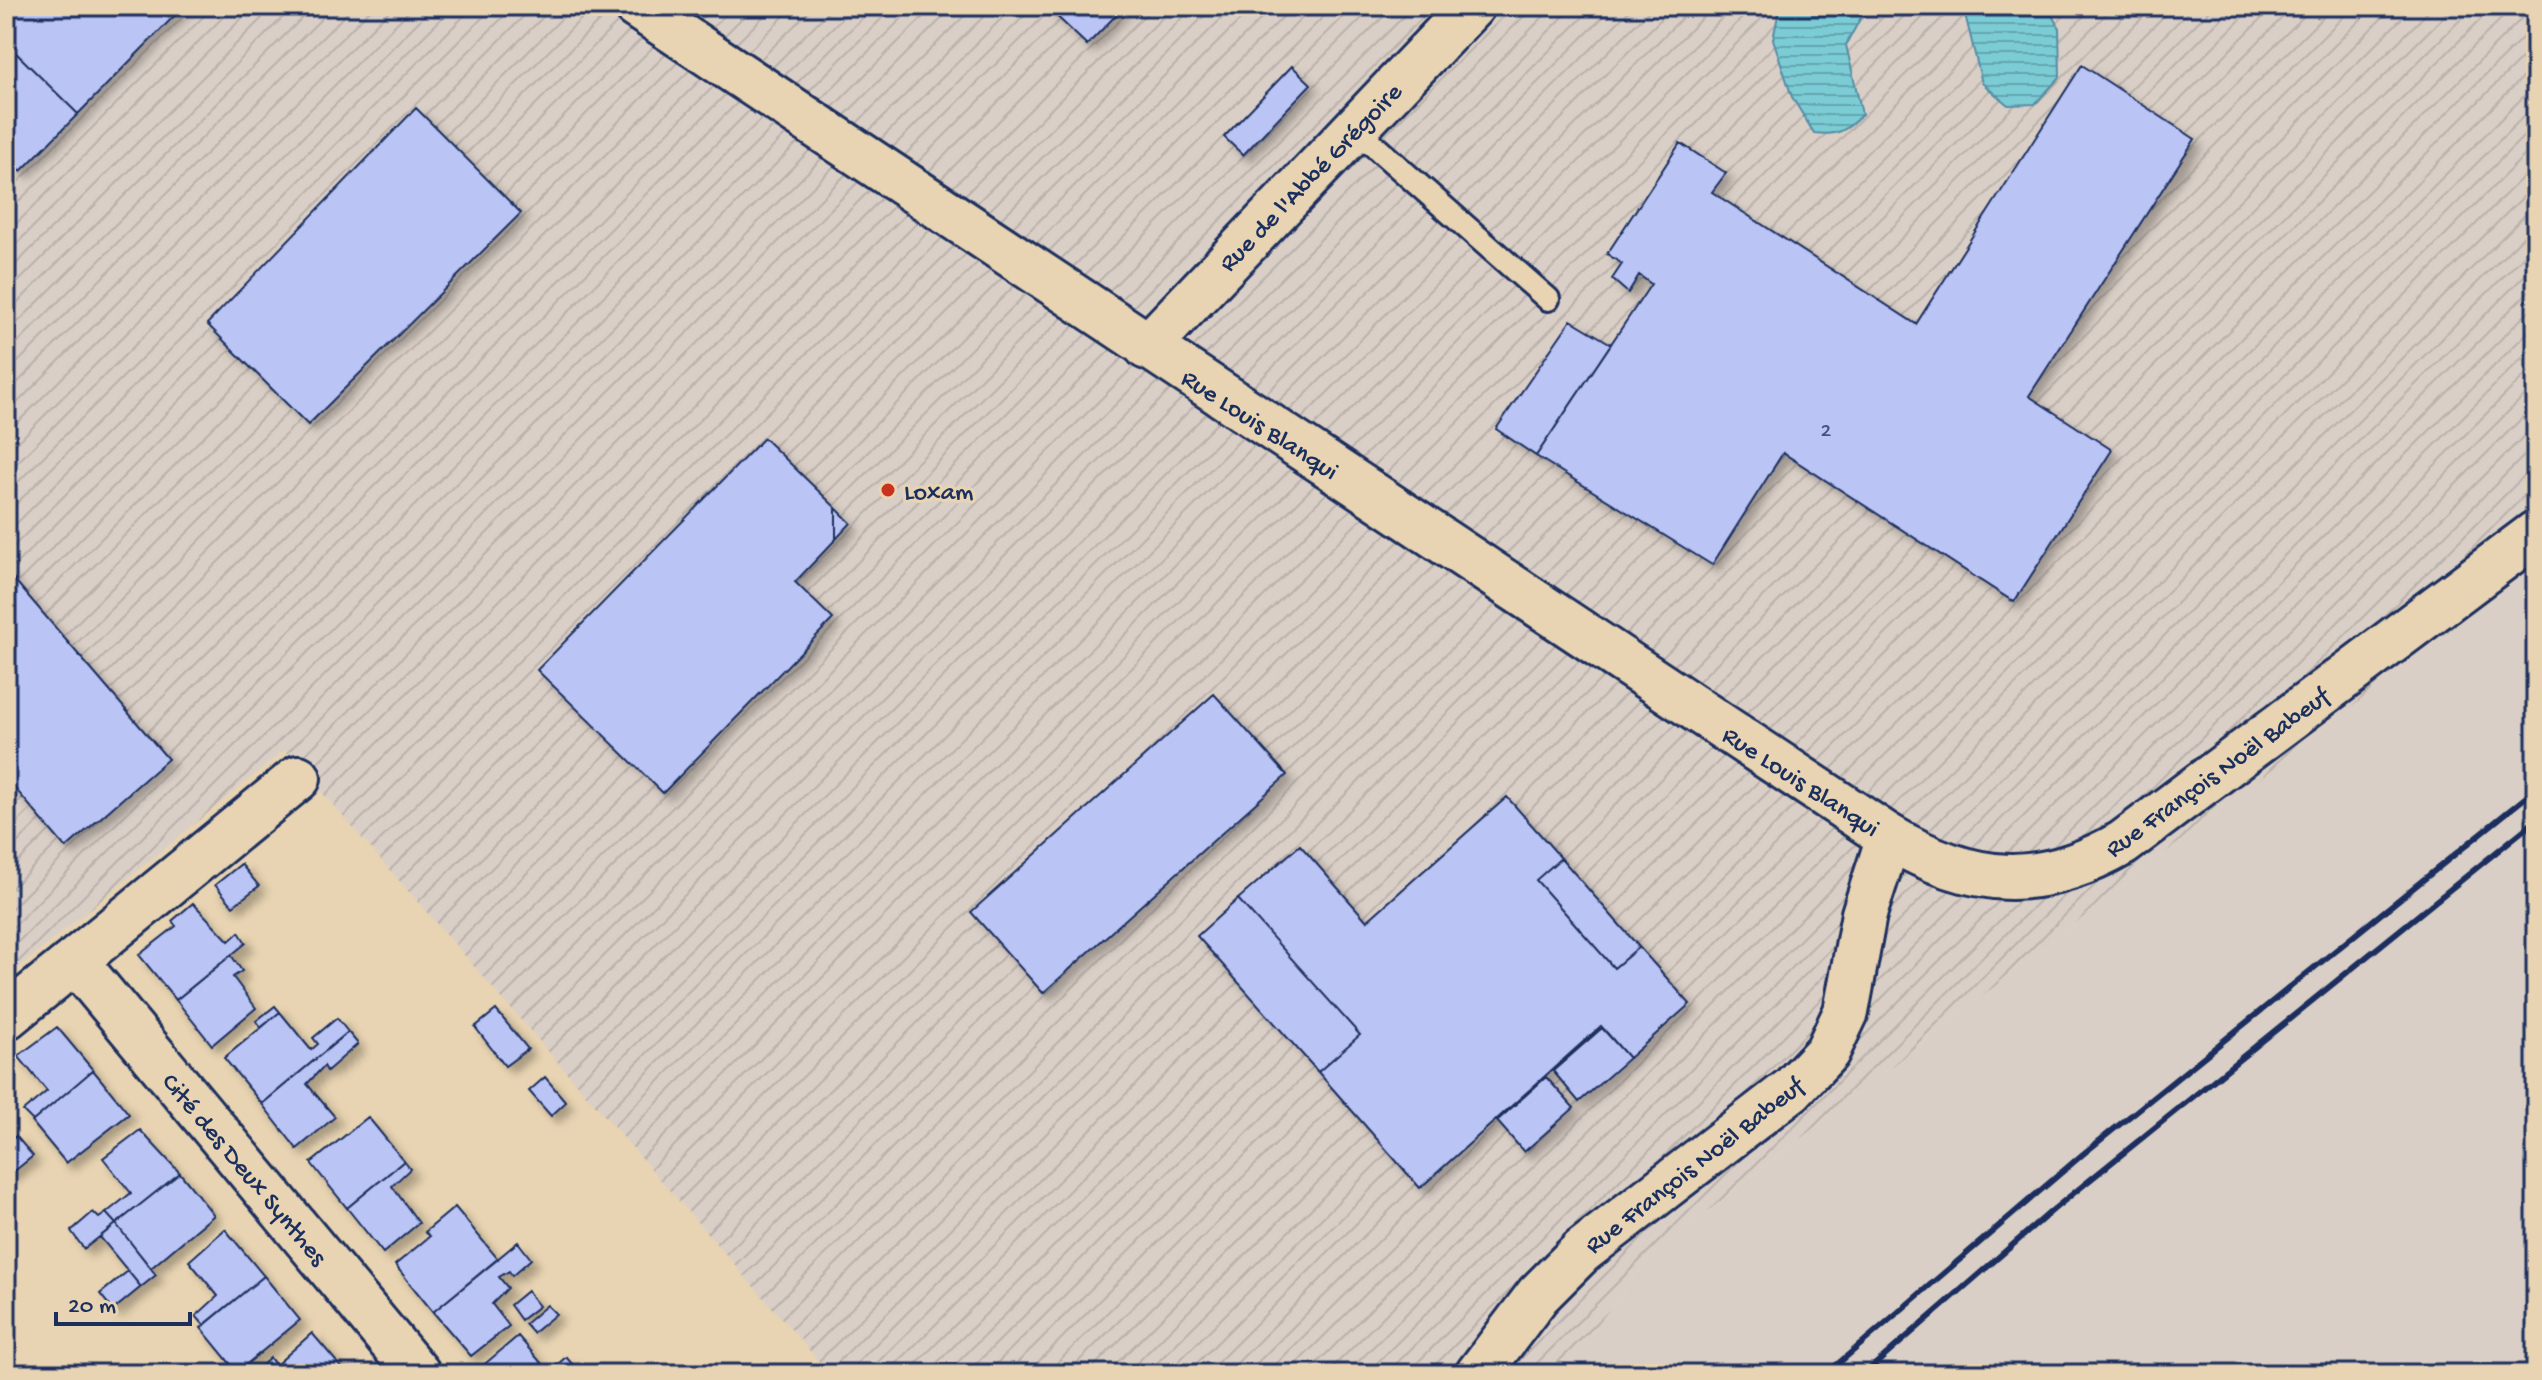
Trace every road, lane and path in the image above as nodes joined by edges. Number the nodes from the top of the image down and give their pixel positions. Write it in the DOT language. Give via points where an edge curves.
graph roads {
  1 [pos="636,6"];
  2 [pos="1472,6"];
  3 [pos="1355,129"];
  4 [pos="1548,299"];
  5 [pos="1147,347"];
  6 [pos="2536,533"];
  7 [pos="298,778"];
  8 [pos="1889,837"];
  9 [pos="75,961"];
  10 [pos="6,1017"];
  11 [pos="418,1374"];
  12 [pos="1478,1374"];
  1 -- 5 [label="street, Rue Louis Blanqui"];
  2 -- 3 [label="street, Rue de l'Abbé Grégoire"];
  3 -- 4 [label="lane"];
  3 -- 5 [label="street, Rue de l'Abbé Grégoire"];
  5 -- 8 [label="street, Rue Louis Blanqui"];
  6 -- 8 [label="street, Rue François Noël Babeuf" via="2101,856 2058,872 1986,877 1937,863"];
  7 -- 9 [label="street"];
  8 -- 12 [label="street, Rue François Noël Babeuf" via="1864,914 1846,1012 1827,1052 1792,1089 1582,1251 1538,1295"];
  9 -- 10 [label="street"];
  9 -- 11 [label="street, Cité des Deux Synthes"];
}
